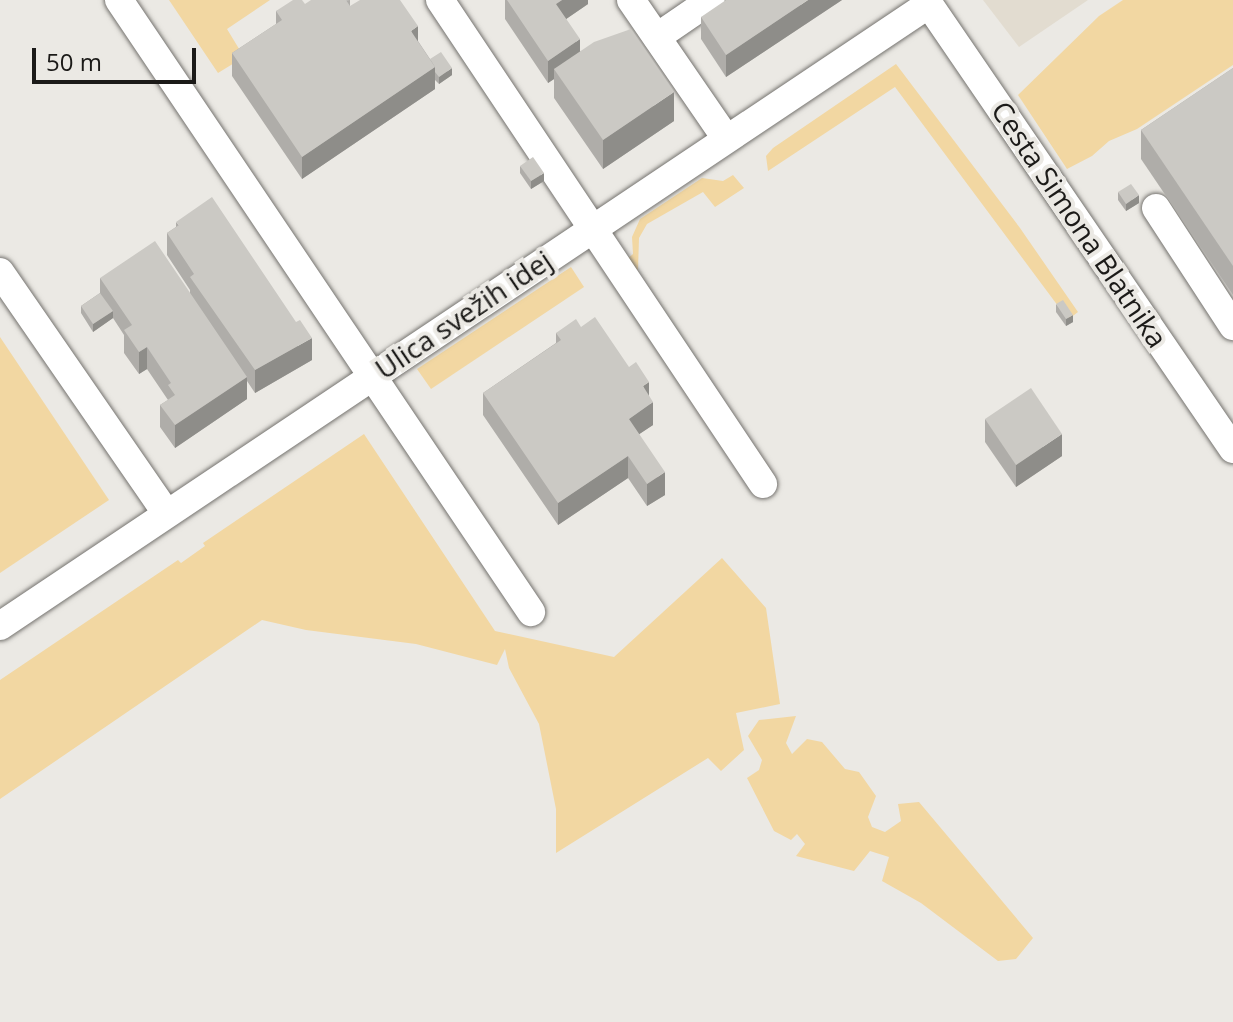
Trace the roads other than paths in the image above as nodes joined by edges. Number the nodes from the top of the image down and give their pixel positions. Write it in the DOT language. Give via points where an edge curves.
graph roads {
  1 [pos="119,0"];
  2 [pos="440,0"];
  3 [pos="631,0"];
  4 [pos="711,0"];
  5 [pos="927,2"];
  6 [pos="657,37"];
  7 [pos="726,138"];
  8 [pos="1156,208"];
  9 [pos="592,226"];
  10 [pos="0,272"];
  11 [pos="1233,326"];
  12 [pos="372,375"];
  13 [pos="1233,449"];
  14 [pos="763,484"];
  15 [pos="166,513"];
  16 [pos="531,612"];
  17 [pos="0,626"];
  1 -- 12 [label="street"];
  2 -- 9 [label="street"];
  3 -- 6 [label="street"];
  4 -- 6 [label="street"];
  5 -- 7 [label="street, Ulica svežih idej"];
  5 -- 13 [label="street, Cesta Simona Blatnika"];
  6 -- 7 [label="street"];
  7 -- 9 [label="street, Ulica svežih idej"];
  8 -- 11 [label="street"];
  9 -- 12 [label="street, Ulica svežih idej"];
  9 -- 14 [label="street"];
  10 -- 15 [label="street"];
  12 -- 15 [label="street, Ulica svežih idej"];
  12 -- 16 [label="street"];
  15 -- 17 [label="street, Ulica svežih idej"];
}
